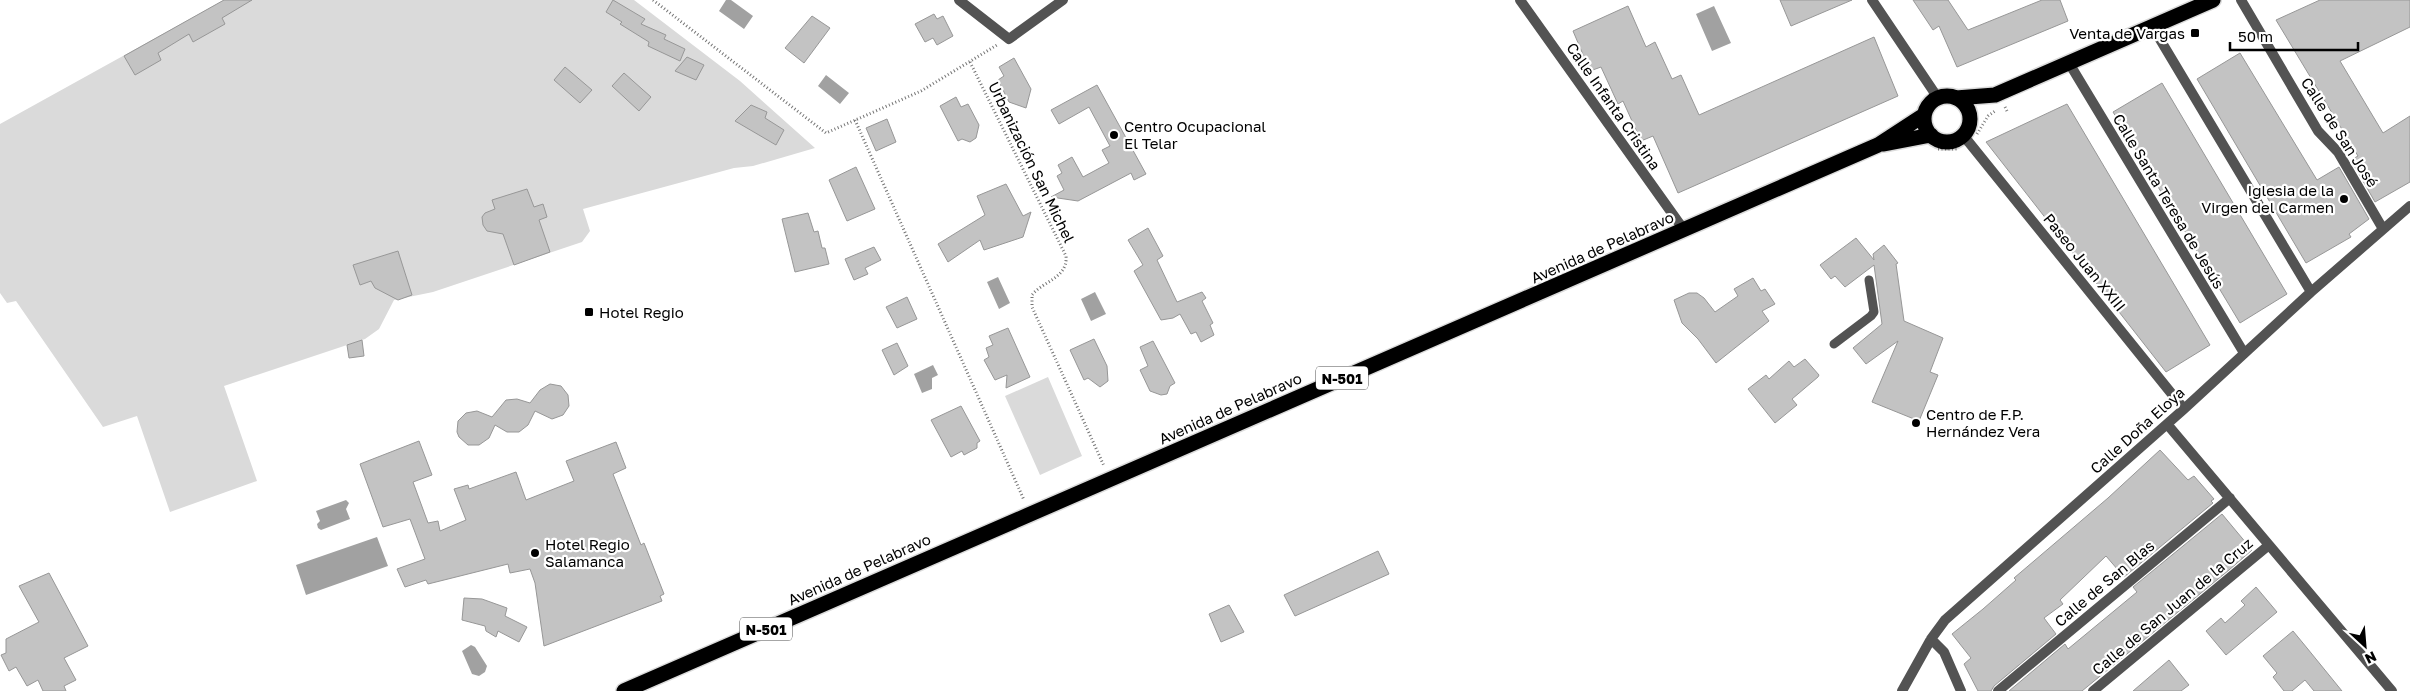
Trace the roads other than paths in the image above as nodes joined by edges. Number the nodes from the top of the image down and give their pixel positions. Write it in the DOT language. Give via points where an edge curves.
graph roads {
  1 [pos="959,0"];
  2 [pos="1063,0"];
  3 [pos="1520,0"];
  4 [pos="1872,0"];
  5 [pos="2213,0"];
  6 [pos="2241,0"];
  7 [pos="2152,26"];
  8 [pos="2069,63"];
  9 [pos="1995,95"];
  10 [pos="1938,98"];
  11 [pos="1956,98"];
  12 [pos="1924,116"];
  13 [pos="1966,129"];
  14 [pos="1931,135"];
  15 [pos="1878,144"];
  16 [pos="2410,206"];
  17 [pos="2383,229"];
  18 [pos="1684,230"];
  19 [pos="1869,280"];
  20 [pos="2311,292"];
  21 [pos="1834,344"];
  22 [pos="2244,353"];
  23 [pos="2184,409"];
  24 [pos="2167,424"];
  25 [pos="2230,498"];
  26 [pos="2269,545"];
  27 [pos="1931,639"];
  28 [pos="624,691"];
  29 [pos="1902,691"];
  30 [pos="1961,691"];
  31 [pos="1998,691"];
  32 [pos="2094,691"];
  33 [pos="2392,691"];
  1 -- 2 [label="street" via="1009,39"];
  3 -- 18 [label="street, Calle Infanta Cristina"];
  4 -- 10 [label="street"];
  5 -- 7 [label="highway"];
  6 -- 17 [label="street, Calle de San José" via="2318,131 2338,152"];
  7 -- 8 [label="highway"];
  7 -- 20 [label="street"];
  8 -- 9 [label="highway"];
  8 -- 22 [label="street, Calle Santa Teresa de Jesús"];
  9 -- 11 [label="highway"];
  9 -- 13 [label="highway"];
  10 -- 11 [label="highway"];
  10 -- 12 [label="highway, N-501" via="1926,108"];
  11 -- 13 [label="highway" via="1967,107"];
  12 -- 14 [label="highway"];
  12 -- 15 [label="highway, Avenida de Pelabravo / N-501"];
  13 -- 14 [label="highway, N-501" via="1947,141"];
  13 -- 23 [label="street, Paseo Juan XXIII"];
  14 -- 15 [label="highway, Avenida de Pelabravo / N-501"];
  15 -- 18 [label="highway, Avenida de Pelabravo / N-501"];
  16 -- 17 [label="street, Calle Doña Eloya"];
  17 -- 20 [label="street, Calle Doña Eloya"];
  18 -- 28 [label="highway, Avenida de Pelabravo / N-501"];
  19 -- 21 [label="lane" via="1874,312"];
  20 -- 22 [label="street, Calle Doña Eloya"];
  22 -- 23 [label="street, Calle Doña Eloya"];
  23 -- 24 [label="street, Calle Doña Eloya"];
  24 -- 25 [label="street"];
  24 -- 27 [label="street, Calle Doña Eloya" via="1945,620"];
  25 -- 26 [label="street"];
  25 -- 31 [label="street, Calle de San Blas"];
  26 -- 32 [label="street, Calle de San Juan de la Cruz"];
  26 -- 33 [label="street"];
  27 -- 29 [label="street, Calle Doña Eloya"];
  27 -- 30 [label="street" via="1944,652"];
}
